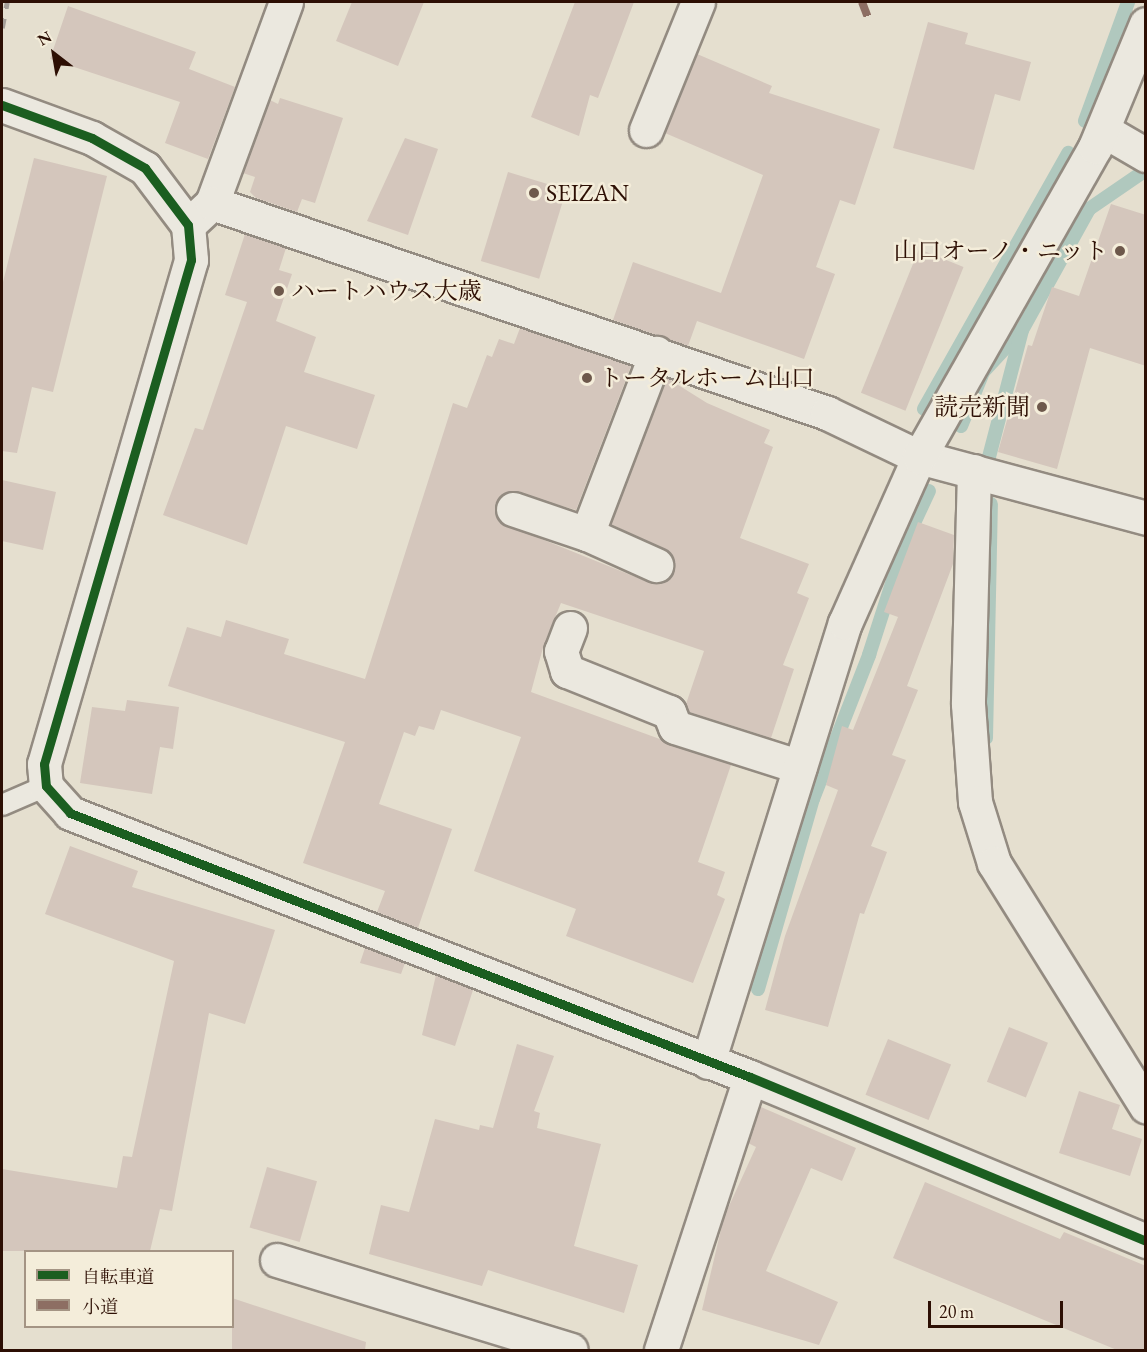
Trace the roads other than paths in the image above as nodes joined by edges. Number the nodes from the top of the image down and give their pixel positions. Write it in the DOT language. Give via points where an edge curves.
graph roads {
  1 [pos="285,2"];
  2 [pos="698,2"];
  3 [pos="1146,24"];
  4 [pos="2,105"];
  5 [pos="646,130"];
  6 [pos="1103,130"];
  7 [pos="1146,155"];
  8 [pos="212,202"];
  9 [pos="189,225"];
  10 [pos="656,353"];
  11 [pos="918,457"];
  12 [pos="974,471"];
  13 [pos="513,508"];
  14 [pos="1146,518"];
  15 [pos="587,534"];
  16 [pos="656,565"];
  17 [pos="570,628"];
  18 [pos="800,767"];
  19 [pos="46,786"];
  20 [pos="2,805"];
  21 [pos="708,1062"];
  22 [pos="750,1077"];
  23 [pos="1146,1106"];
  24 [pos="1146,1241"];
  25 [pos="278,1260"];
  26 [pos="571,1350"];
  27 [pos="660,1350"];
  1 -- 8 [label="street"];
  2 -- 5 [label="street"];
  3 -- 6 [label="street"];
  4 -- 9 [label="street" via="92,138 145,168"];
  6 -- 7 [label="street"];
  6 -- 11 [label="street"];
  8 -- 9 [label="street"];
  8 -- 10 [label="street"];
  9 -- 19 [label="street" via="191,260 44,764"];
  10 -- 11 [label="street" via="827,413"];
  10 -- 15 [label="street"];
  11 -- 12 [label="street"];
  11 -- 18 [label="street" via="845,622"];
  12 -- 14 [label="street"];
  12 -- 23 [label="street" via="968,704 975,802 994,863"];
  13 -- 15 [label="street"];
  15 -- 16 [label="street"];
  17 -- 18 [label="street" via="561,651 567,671 669,712 675,727"];
  18 -- 21 [label="street"];
  19 -- 20 [label="lane"];
  19 -- 21 [label="street" via="70,813"];
  21 -- 22 [label="street"];
  22 -- 24 [label="street"];
  22 -- 27 [label="street"];
  25 -- 26 [label="street"];
}
